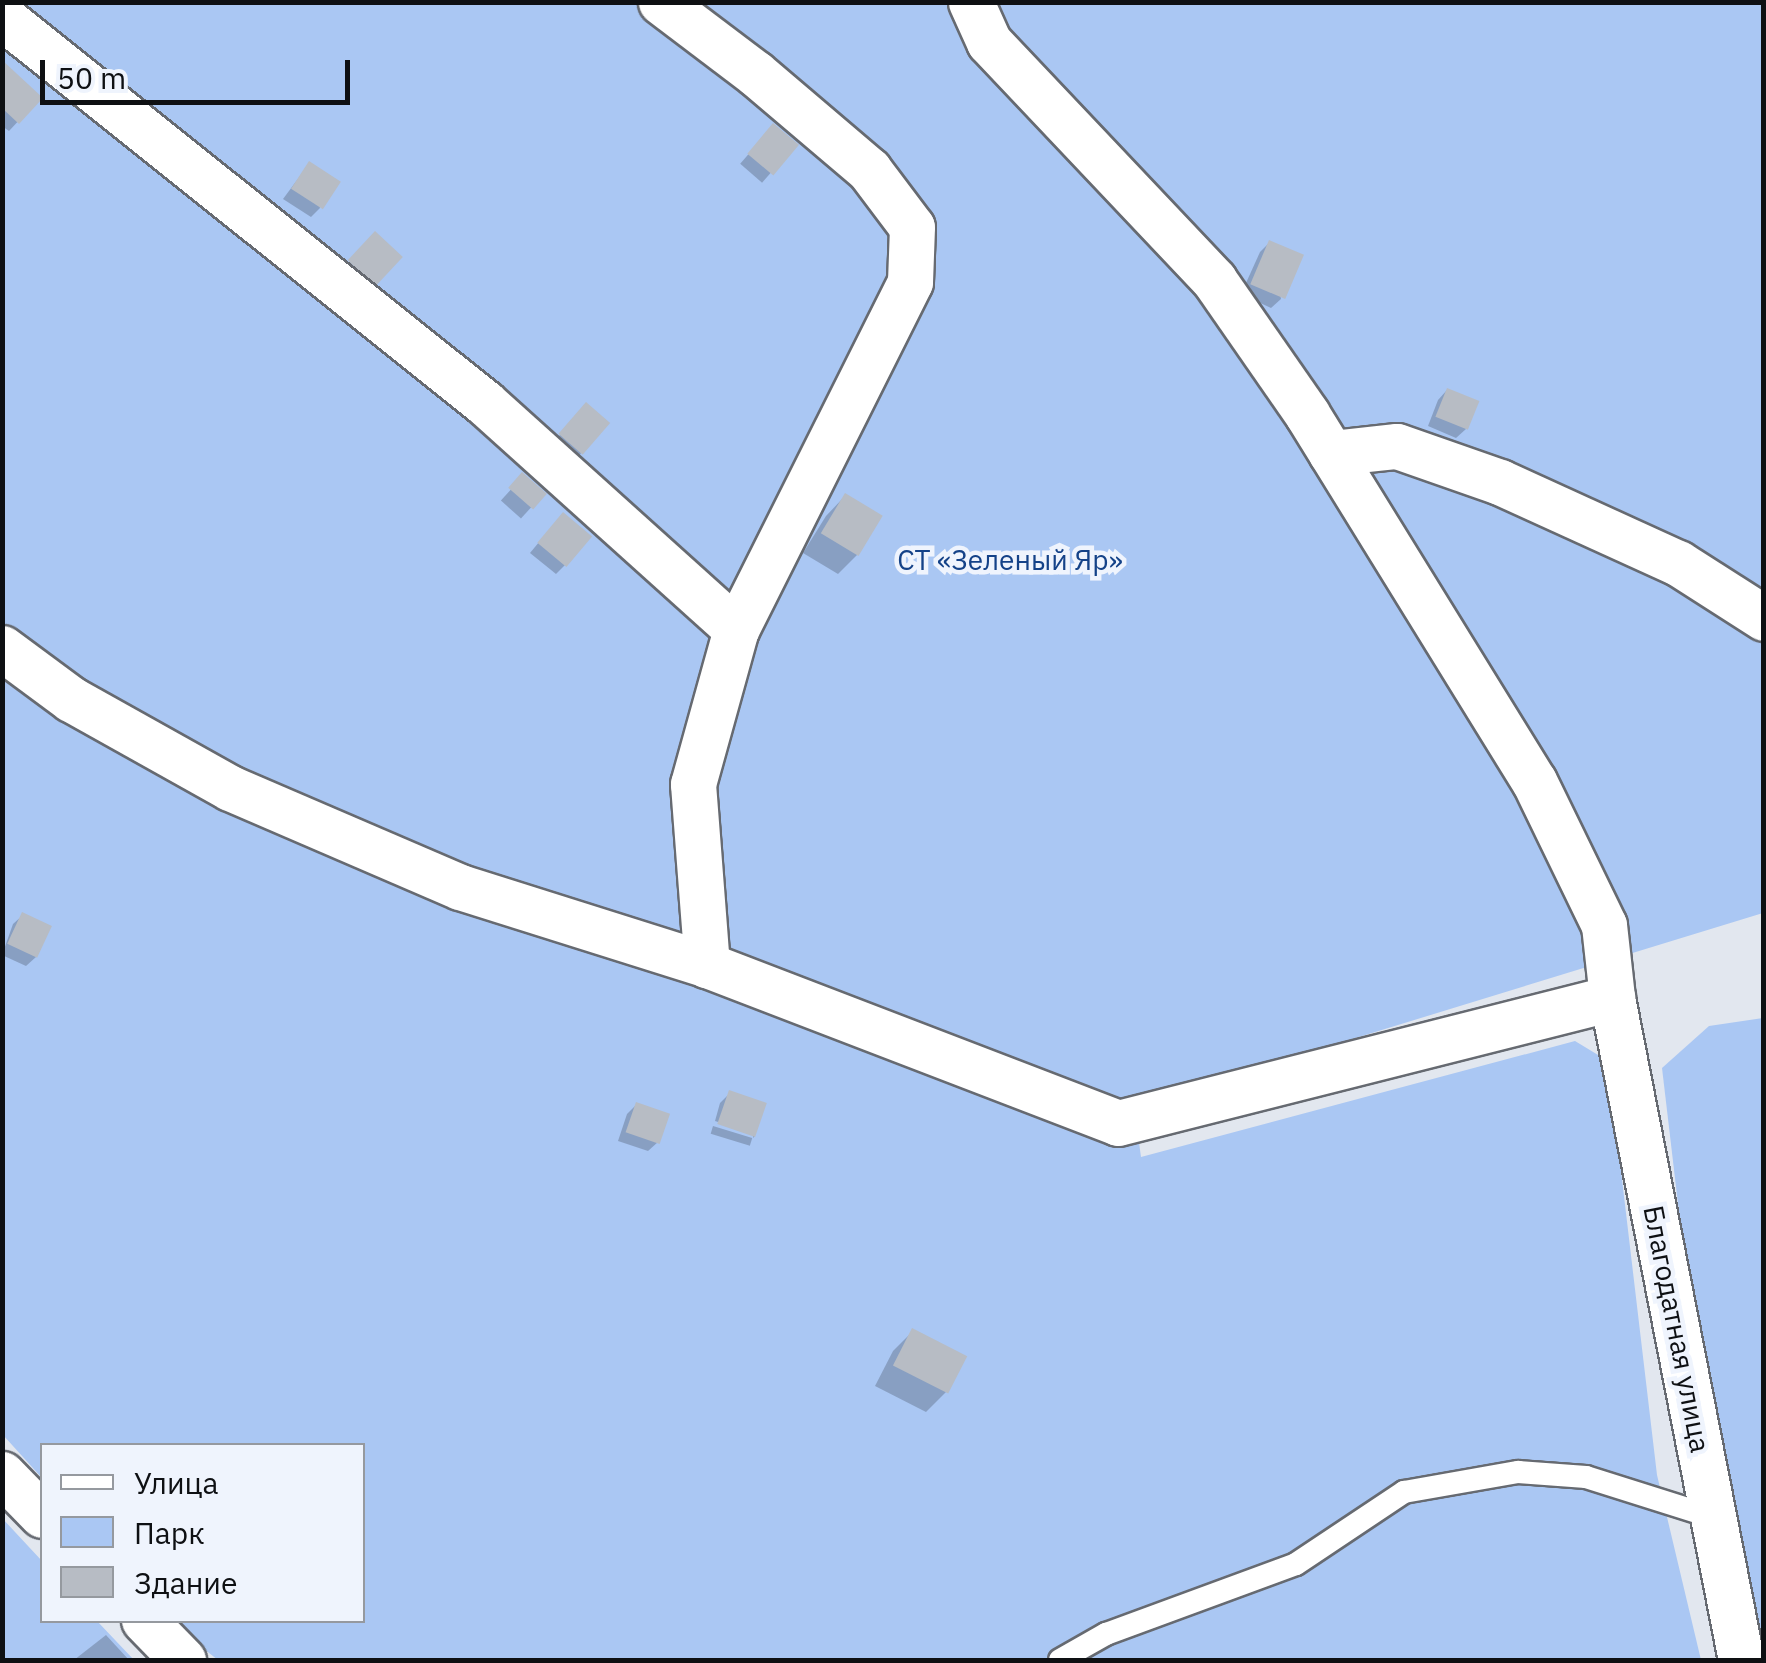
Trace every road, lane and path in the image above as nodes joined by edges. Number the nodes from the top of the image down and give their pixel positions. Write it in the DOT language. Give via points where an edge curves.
graph roads {
  1 [pos="662,2"];
  2 [pos="971,2"];
  3 [pos="2,17"];
  4 [pos="1331,453"];
  5 [pos="1764,618"];
  6 [pos="736,629"];
  7 [pos="2,648"];
  8 [pos="708,965"];
  9 [pos="1612,998"];
  10 [pos="2,1474"];
  11 [pos="40,1513"];
  12 [pos="1713,1517"];
  13 [pos="147,1623"];
  14 [pos="183,1660"];
  15 [pos="1060,1660"];
  16 [pos="1741,1660"];
  1 -- 6 [label="street" via="870,170 912,227 910,282"];
  2 -- 4 [label="street, Благодатная улица" via="988,42 1214,280"];
  3 -- 6 [label="street" via="485,403"];
  4 -- 5 [label="street" via="1396,446 1500,482 1678,564"];
  4 -- 9 [label="street, Благодатная улица" via="1534,780 1604,925"];
  6 -- 8 [label="street" via="693,784"];
  7 -- 8 [label="street" via="71,698 230,788 460,886"];
  8 -- 9 [label="street" via="1118,1122"];
  9 -- 12 [label="street, Благодатная улица"];
  10 -- 11 [label="street"];
  12 -- 15 [label="lane" via="1586,1477 1518,1472 1404,1492 1296,1564 1106,1634"];
  12 -- 16 [label="street, Благодатная улица"];
  13 -- 14 [label="street"];
}
